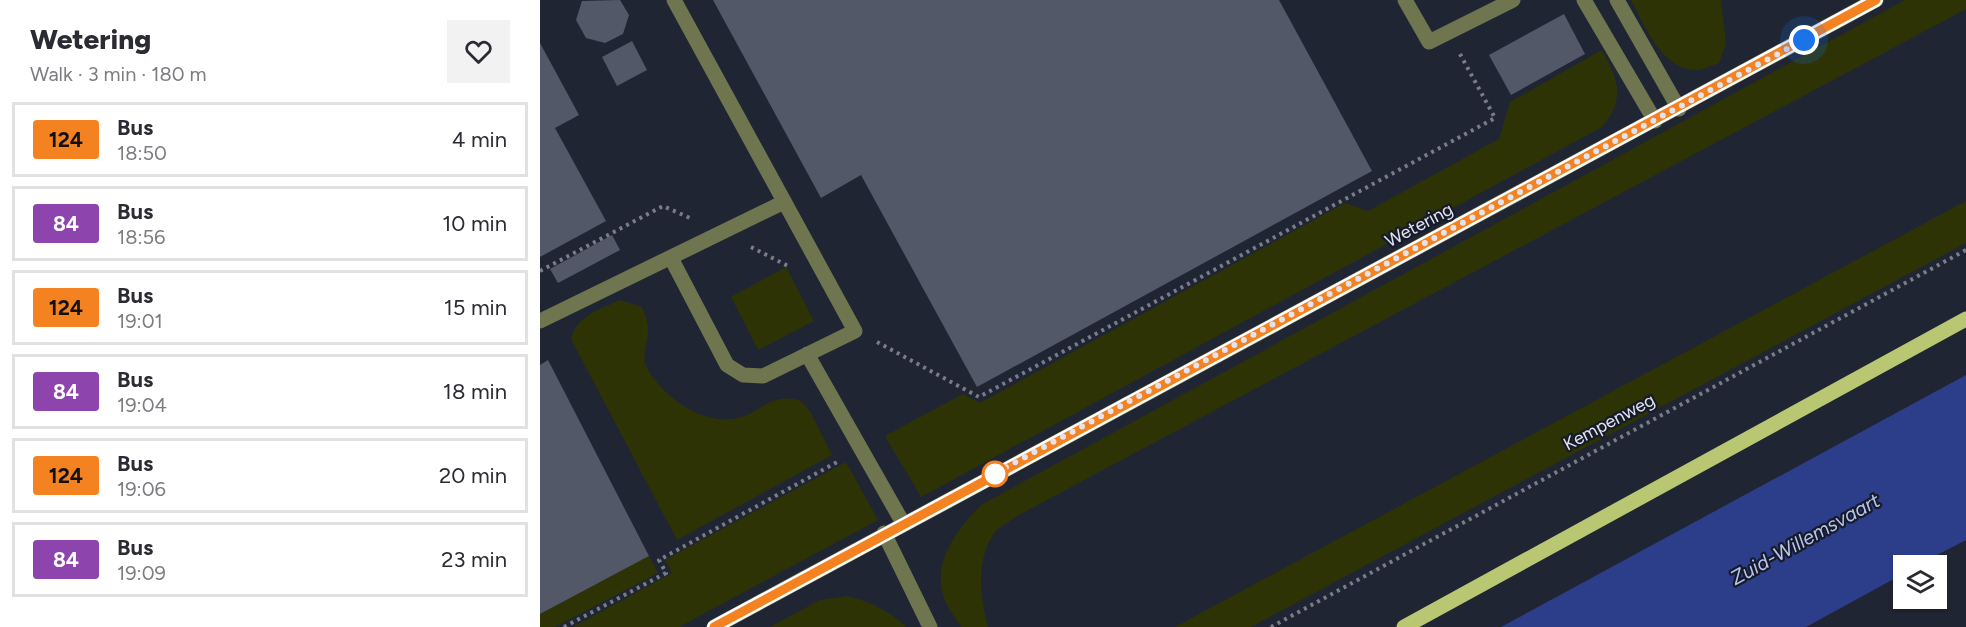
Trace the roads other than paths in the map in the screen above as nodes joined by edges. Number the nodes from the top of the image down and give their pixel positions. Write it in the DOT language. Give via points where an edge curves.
graph roads {
  1 [pos="674,0"];
  2 [pos="1405,0"];
  3 [pos="1513,0"];
  4 [pos="1584,0"];
  5 [pos="1617,0"];
  6 [pos="1876,0"];
  7 [pos="1679,109"];
  8 [pos="1655,121"];
  9 [pos="784,202"];
  10 [pos="671,258"];
  11 [pos="1966,319"];
  12 [pos="540,321"];
  13 [pos="807,354"];
  14 [pos="903,523"];
  15 [pos="884,533"];
  16 [pos="714,627"];
  17 [pos="930,627"];
  18 [pos="1404,627"];
  1 -- 9 [label="street"];
  2 -- 3 [label="street" via="1429,42"];
  4 -- 8 [label="street"];
  5 -- 7 [label="street"];
  6 -- 7 [label="street, Wetering"];
  7 -- 8 [label="street, Wetering"];
  8 -- 14 [label="street, Wetering"];
  9 -- 10 [label="street"];
  9 -- 13 [label="street" via="855,331"];
  10 -- 12 [label="street"];
  10 -- 13 [label="street" via="727,365 743,375 763,376"];
  11 -- 18 [label="main road"];
  13 -- 14 [label="street"];
  14 -- 15 [label="street, Wetering"];
  15 -- 16 [label="street, Wetering"];
  15 -- 17 [label="street"];
}
